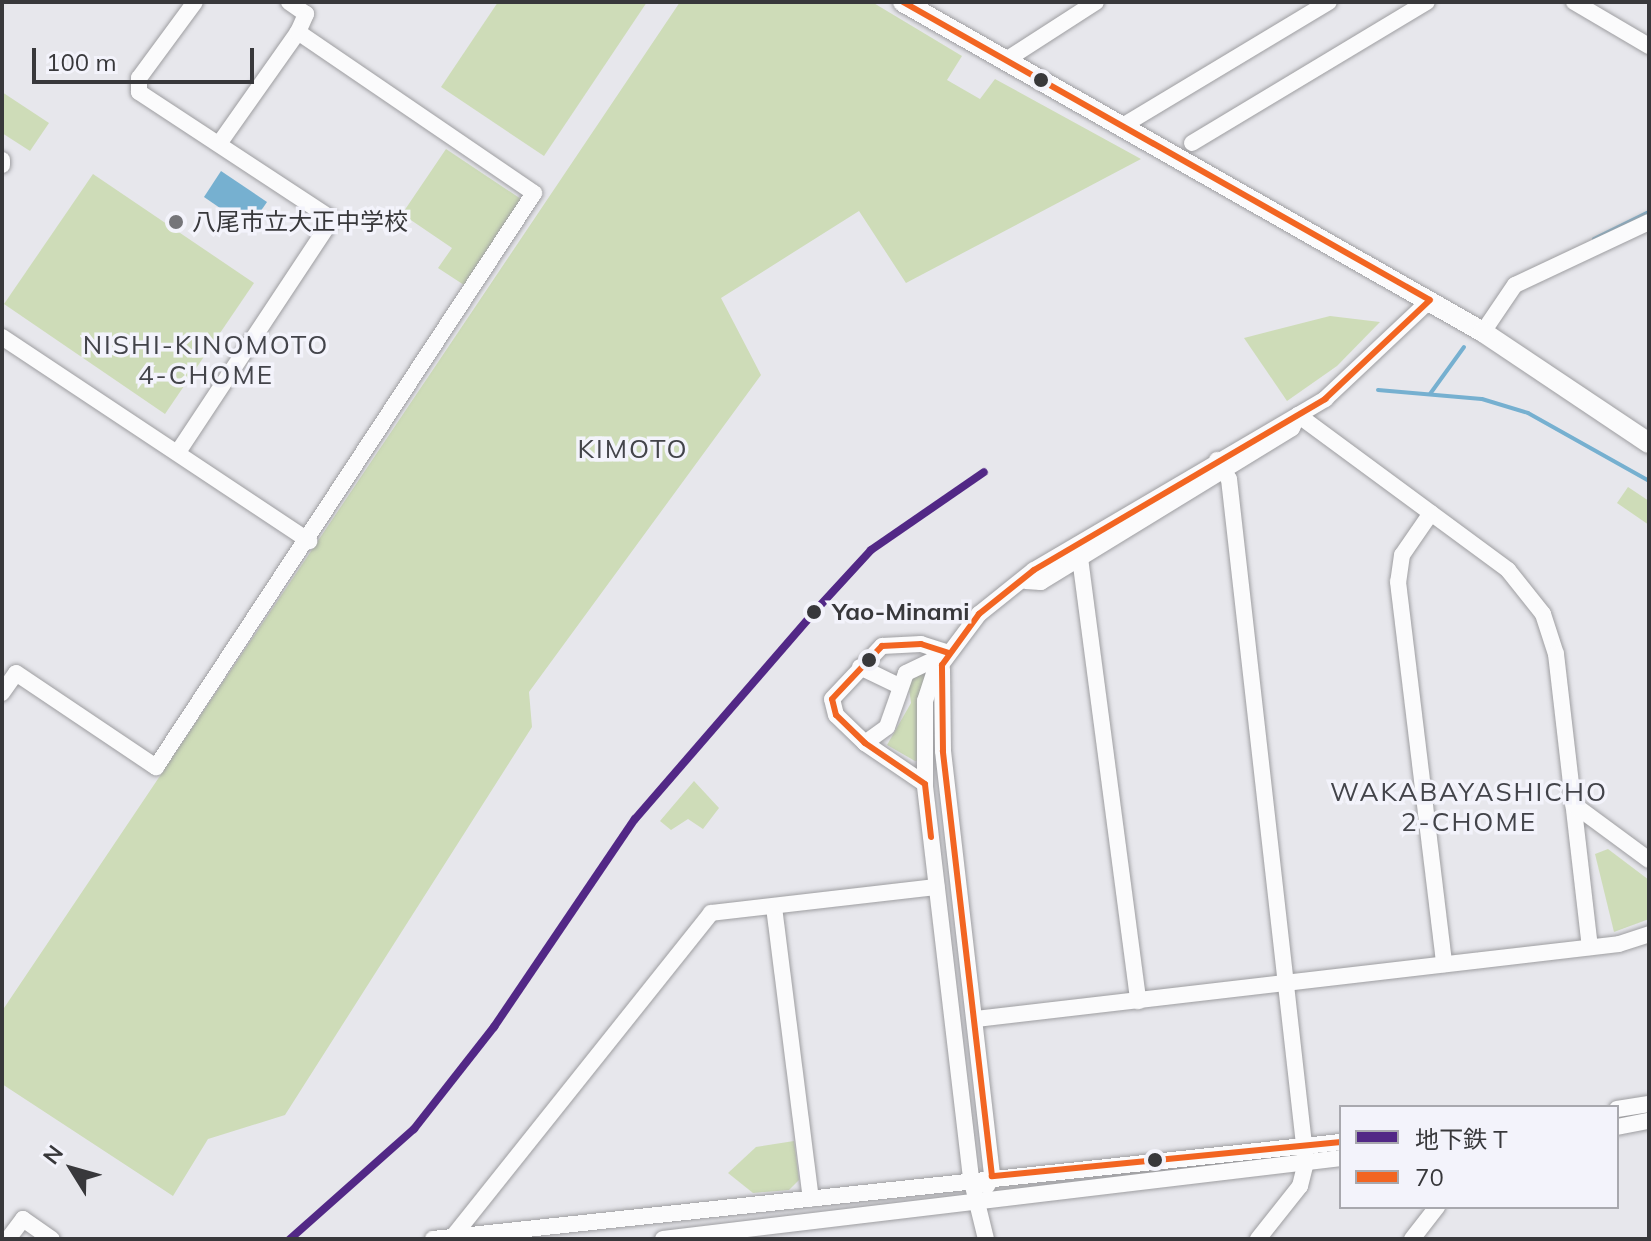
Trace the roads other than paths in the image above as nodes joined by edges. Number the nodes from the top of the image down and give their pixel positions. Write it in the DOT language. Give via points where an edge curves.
graph roads {
  1 [pos="289,2"];
  2 [pos="903,2"];
  3 [pos="1096,2"];
  4 [pos="1329,2"];
  5 [pos="1427,2"];
  6 [pos="1574,2"];
  7 [pos="192,3"];
  8 [pos="298,32"];
  9 [pos="1649,46"];
  10 [pos="1006,60"];
  11 [pos="1124,125"];
  12 [pos="221,141"];
  13 [pos="1192,143"];
  14 [pos="1649,222"];
  15 [pos="1430,300"];
  16 [pos="1483,332"];
  17 [pos="2,337"];
  18 [pos="1298,415"];
  19 [pos="1649,443"];
  20 [pos="178,452"];
  21 [pos="1220,465"];
  22 [pos="1431,513"];
  23 [pos="309,541"];
  24 [pos="1080,558"];
  25 [pos="1026,581"];
  26 [pos="945,659"];
  27 [pos="860,667"];
  28 [pos="897,685"];
  29 [pos="4,686"];
  30 [pos="865,743"];
  31 [pos="925,784"];
  32 [pos="1573,804"];
  33 [pos="1649,860"];
  34 [pos="937,887"];
  35 [pos="774,907"];
  36 [pos="1649,934"];
  37 [pos="1590,947"];
  38 [pos="1444,964"];
  39 [pos="1290,982"];
  40 [pos="1138,1001"];
  41 [pos="976,1019"];
  42 [pos="1649,1104"];
  43 [pos="1619,1109"];
  44 [pos="1649,1121"];
  45 [pos="1619,1127"];
  46 [pos="1339,1143"];
  47 [pos="1306,1154"];
  48 [pos="1339,1158"];
  49 [pos="992,1176"];
  50 [pos="971,1178"];
  51 [pos="981,1198"];
  52 [pos="811,1199"];
  53 [pos="1435,1209"];
  54 [pos="452,1237"];
  55 [pos="8,1239"];
  56 [pos="52,1239"];
  57 [pos="433,1239"];
  58 [pos="663,1239"];
  59 [pos="986,1239"];
  60 [pos="1258,1239"];
  61 [pos="1412,1239"];
  1 -- 8 [label="street" via="306,14"];
  2 -- 10 [label="main road"];
  3 -- 10 [label="street"];
  4 -- 11 [label="street"];
  5 -- 13 [label="street"];
  6 -- 9 [label="street"];
  7 -- 12 [label="street" via="139,78 139,92"];
  8 -- 12 [label="street"];
  8 -- 23 [label="street" via="534,193"];
  10 -- 11 [label="main road"];
  11 -- 15 [label="main road"];
  12 -- 20 [label="street" via="332,219"];
  14 -- 16 [label="street" via="1515,285"];
  15 -- 16 [label="main road"];
  15 -- 18 [label="street" via="1350,378"];
  16 -- 19 [label="main road"];
  17 -- 20 [label="street"];
  18 -- 21 [label="street"];
  18 -- 22 [label="street"];
  20 -- 23 [label="street"];
  21 -- 24 [label="street"];
  21 -- 25 [label="street"];
  21 -- 39 [label="street"];
  22 -- 32 [label="street" via="1508,570 1543,614 1556,654"];
  22 -- 38 [label="street" via="1402,555 1398,582"];
  23 -- 29 [label="street" via="156,767 16,673"];
  24 -- 25 [label="street" via="1041,582"];
  24 -- 40 [label="street"];
  25 -- 26 [label="street" via="979,614"];
  26 -- 27 [label="street" via="921,644 882,646"];
  26 -- 28 [label="street" via="917,664"];
  26 -- 31 [label="street" via="925,701"];
  26 -- 41 [label="street" via="943,751"];
  27 -- 28 [label="street"];
  27 -- 30 [label="street" via="832,699 836,715"];
  28 -- 30 [label="street" via="887,727"];
  30 -- 31 [label="street"];
  31 -- 34 [label="street"];
  32 -- 33 [label="street"];
  32 -- 37 [label="street"];
  34 -- 35 [label="street"];
  34 -- 50 [label="street"];
  35 -- 52 [label="street"];
  35 -- 54 [label="street" via="711,913 696,924"];
  36 -- 37 [label="street"];
  37 -- 38 [label="street"];
  38 -- 39 [label="street"];
  39 -- 40 [label="street"];
  39 -- 47 [label="street"];
  40 -- 41 [label="street"];
  41 -- 49 [label="street"];
  42 -- 43 [label="street"];
  44 -- 45 [label="street"];
  46 -- 47 [label="street"];
  47 -- 48 [label="street"];
  47 -- 49 [label="street"];
  47 -- 51 [label="street"];
  47 -- 60 [label="street" via="1300,1186"];
  49 -- 50 [label="street"];
  49 -- 51 [label="street"];
  50 -- 51 [label="street"];
  50 -- 52 [label="street"];
  51 -- 58 [label="street"];
  51 -- 59 [label="street"];
  52 -- 54 [label="street"];
  53 -- 61 [label="street"];
  54 -- 57 [label="street"];
  55 -- 56 [label="street" via="23,1219"];
}
